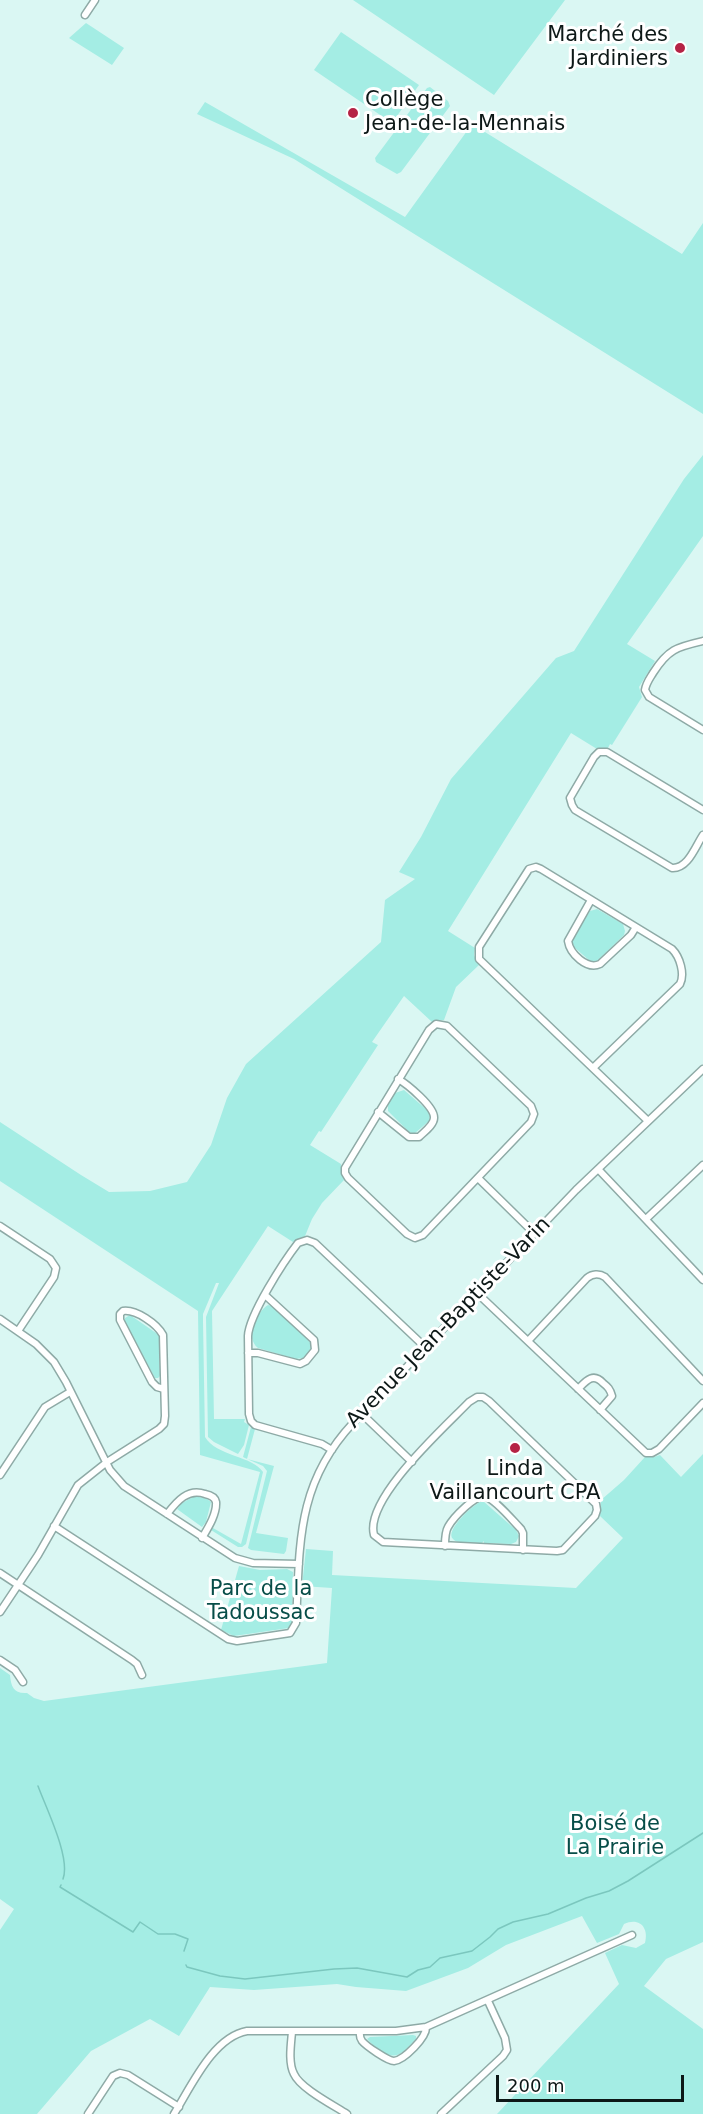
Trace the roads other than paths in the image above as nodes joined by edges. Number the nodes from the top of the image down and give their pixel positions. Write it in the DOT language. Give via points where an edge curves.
graph roads {
  1 [pos="95,0"];
  2 [pos="85,15"];
  3 [pos="703,641"];
  4 [pos="703,730"];
  5 [pos="703,810"];
  6 [pos="703,835"];
  7 [pos="591,900"];
  8 [pos="636,927"];
  9 [pos="593,1068"];
  10 [pos="703,1069"];
  11 [pos="398,1079"];
  12 [pos="378,1112"];
  13 [pos="648,1121"];
  14 [pos="703,1165"];
  15 [pos="598,1169"];
  16 [pos="478,1178"];
  17 [pos="646,1219"];
  18 [pos="0,1226"];
  19 [pos="534,1233"];
  20 [pos="703,1280"];
  21 [pos="477,1293"];
  22 [pos="266,1295"];
  23 [pos="0,1319"];
  24 [pos="18,1331"];
  25 [pos="528,1341"];
  26 [pos="425,1347"];
  27 [pos="248,1353"];
  28 [pos="703,1381"];
  29 [pos="164,1389"];
  30 [pos="578,1389"];
  31 [pos="70,1392"];
  32 [pos="703,1404"];
  33 [pos="600,1410"];
  34 [pos="362,1414"];
  35 [pos="332,1450"];
  36 [pos="412,1461"];
  37 [pos="106,1462"];
  38 [pos="0,1475"];
  39 [pos="167,1514"];
  40 [pos="54,1526"];
  41 [pos="202,1538"];
  42 [pos="445,1546"];
  43 [pos="523,1550"];
  44 [pos="299,1564"];
  45 [pos="0,1573"];
  46 [pos="18,1584"];
  47 [pos="0,1611"];
  48 [pos="0,1660"];
  49 [pos="142,1675"];
  50 [pos="23,1682"];
  51 [pos="632,1935"];
  52 [pos="488,2001"];
  53 [pos="426,2027"];
  54 [pos="360,2031"];
  55 [pos="291,2032"];
  56 [pos="179,2107"];
  57 [pos="88,2114"];
  58 [pos="174,2114"];
  59 [pos="346,2114"];
  60 [pos="441,2114"];
  1 -- 2 [label="street"];
  3 -- 4 [label="street" via="678,647 665,656 645,690"];
  5 -- 6 [label="street" via="607,752 594,757 570,798 575,810 672,868 683,866"];
  7 -- 8 [label="street"];
  7 -- 8 [label="street" via="568,940 571,950 586,964 600,964"];
  7 -- 9 [label="street" via="542,869 529,869 478,953 481,961"];
  8 -- 9 [label="street" via="674,950 682,980"];
  9 -- 13 [label="street"];
  10 -- 13 [label="street, Avenue Jean-Baptiste-Varin"];
  11 -- 12 [label="street"];
  11 -- 12 [label="street" via="432,1109 432,1124 419,1137 408,1137"];
  11 -- 16 [label="street" via="429,1030 442,1024 531,1106 532,1120"];
  12 -- 16 [label="street" via="345,1173 410,1236 423,1235"];
  13 -- 15 [label="street, Avenue Jean-Baptiste-Varin"];
  14 -- 17 [label="street"];
  15 -- 17 [label="street"];
  15 -- 19 [label="street, Avenue Jean-Baptiste-Varin"];
  16 -- 19 [label="street"];
  17 -- 20 [label="street"];
  18 -- 24 [label="street" via="50,1259 56,1268"];
  19 -- 21 [label="street, Avenue Jean-Baptiste-Varin"];
  21 -- 25 [label="street"];
  21 -- 26 [label="street, Avenue Jean-Baptiste-Varin"];
  22 -- 26 [label="street" via="298,1243 310,1240"];
  22 -- 27 [label="street" via="250,1324"];
  22 -- 27 [label="street" via="314,1341 315,1350 300,1364"];
  23 -- 24 [label="street"];
  24 -- 31 [label="street" via="50,1357"];
  25 -- 28 [label="street" via="587,1278 599,1275"];
  25 -- 30 [label="street"];
  26 -- 34 [label="street, Avenue Jean-Baptiste-Varin"];
  27 -- 35 [label="street" via="249,1414 253,1423"];
  29 -- 29 [label="street" via="162,1332 133,1311 123,1311 120,1320 152,1382"];
  29 -- 37 [label="street" via="162,1427"];
  30 -- 33 [label="street"];
  30 -- 33 [label="street" via="591,1378 600,1379 612,1394"];
  31 -- 37 [label="street"];
  31 -- 38 [label="street" via="45,1407"];
  32 -- 33 [label="street" via="652,1453 643,1451"];
  34 -- 35 [label="street, Avenue Jean-Baptiste-Varin"];
  34 -- 36 [label="street"];
  35 -- 44 [label="street, Avenue Jean-Baptiste-Varin" via="308,1501"];
  36 -- 42 [label="street" via="383,1498 373,1532 383,1542"];
  36 -- 43 [label="street" via="471,1400 486,1399 597,1507 595,1516 563,1550"];
  37 -- 39 [label="street" via="120,1483"];
  37 -- 40 [label="street" via="78,1485"];
  39 -- 41 [label="street"];
  39 -- 41 [label="street" via="190,1493 212,1496 215,1505"];
  40 -- 44 [label="street, Avenue Jean-Baptiste-Varin" via="228,1640 287,1634 294,1629"];
  40 -- 46 [label="street"];
  41 -- 44 [label="street" via="243,1562"];
  42 -- 43 [label="street"];
  42 -- 43 [label="street" via="448,1527 481,1496 490,1499 521,1529"];
  45 -- 46 [label="street"];
  46 -- 47 [label="street"];
  46 -- 49 [label="street" via="132,1660"];
  48 -- 50 [label="street" via="15,1670"];
  51 -- 52 [label="street"];
  52 -- 53 [label="street"];
  52 -- 60 [label="street" via="507,2050"];
  53 -- 54 [label="street"];
  53 -- 54 [label="street" via="417,2044 394,2061 364,2043"];
  54 -- 55 [label="street"];
  55 -- 56 [label="street" via="247,2031 227,2039"];
  55 -- 59 [label="street" via="294,2075"];
  56 -- 57 [label="street" via="120,2073 111,2079"];
  56 -- 58 [label="street"];
}
